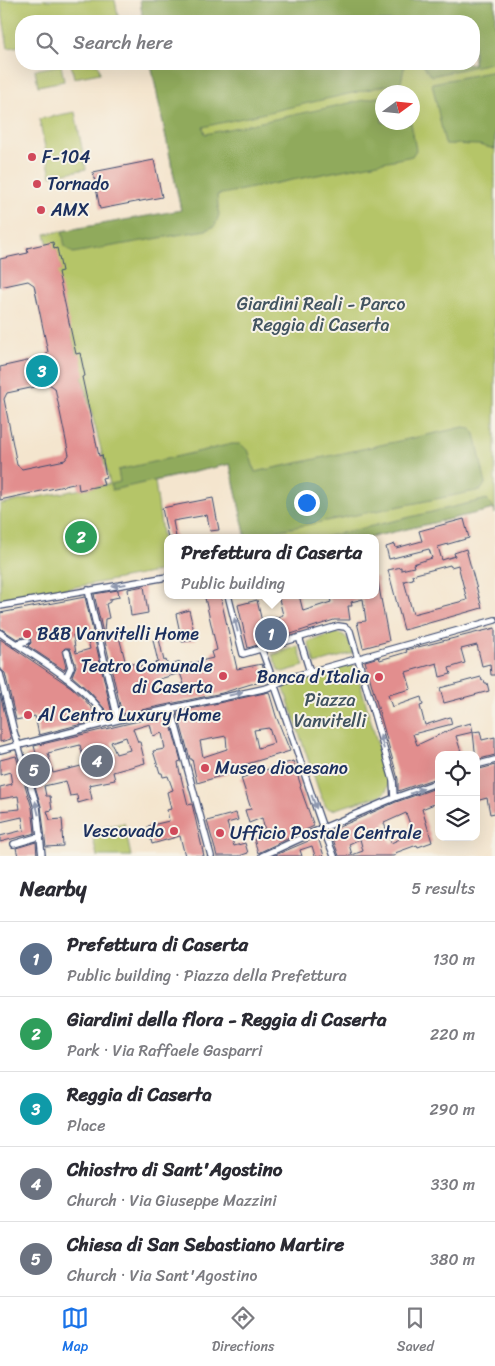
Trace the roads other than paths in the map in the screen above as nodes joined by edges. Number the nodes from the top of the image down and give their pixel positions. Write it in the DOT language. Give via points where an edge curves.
graph roads {
  1 [pos="164,578"];
  2 [pos="88,590"];
  3 [pos="229,599"];
  4 [pos="0,606"];
  5 [pos="495,620"];
  6 [pos="0,633"];
  7 [pos="299,636"];
  8 [pos="27,641"];
  9 [pos="15,644"];
  10 [pos="261,648"];
  11 [pos="67,652"];
  12 [pos="358,658"];
  13 [pos="310,672"];
  14 [pos="0,674"];
  15 [pos="66,678"];
  16 [pos="276,687"];
  17 [pos="171,708"];
  18 [pos="118,720"];
  19 [pos="109,722"];
  20 [pos="18,746"];
  21 [pos="0,750"];
  22 [pos="495,760"];
  23 [pos="480,765"];
  24 [pos="435,783"];
  25 [pos="394,798"];
  26 [pos="324,828"];
  27 [pos="41,836"];
  28 [pos="14,844"];
  29 [pos="42,856"];
  30 [pos="211,856"];
  31 [pos="262,856"];
  32 [pos="334,856"];
  1 -- 2 [label="street, one-way"];
  2 -- 4 [label="street"];
  2 -- 18 [label="street"];
  10 -- 3 [label="street, one-way" via="244,654"];
  5 -- 12 [label="street"];
  6 -- 9 [label="street"];
  7 -- 10 [label="street"];
  7 -- 12 [label="street" via="345,627 350,631"];
  7 -- 13 [label="street"];
  8 -- 9 [label="street"];
  9 -- 15 [label="street"];
  10 -- 16 [label="street"];
  11 -- 15 [label="street" via="71,667"];
  12 -- 13 [label="street"];
  25 -- 12 [label="street, one-way" via="393,780"];
  13 -- 16 [label="street"];
  14 -- 20 [label="street"];
  15 -- 19 [label="street" via="96,704"];
  17 -- 16 [label="street, one-way"];
  16 -- 26 [label="street, one-way"];
  17 -- 18 [label="street"];
  17 -- 30 [label="street"];
  18 -- 19 [label="street"];
  19 -- 20 [label="street"];
  20 -- 21 [label="street"];
  27 -- 20 [label="street, one-way" via="37,807"];
  22 -- 23 [label="street"];
  25 -- 24 [label="street, one-way"];
  25 -- 26 [label="street"];
  26 -- 31 [label="street"];
  26 -- 32 [label="street"];
  27 -- 28 [label="street"];
  27 -- 29 [label="street"];
}
